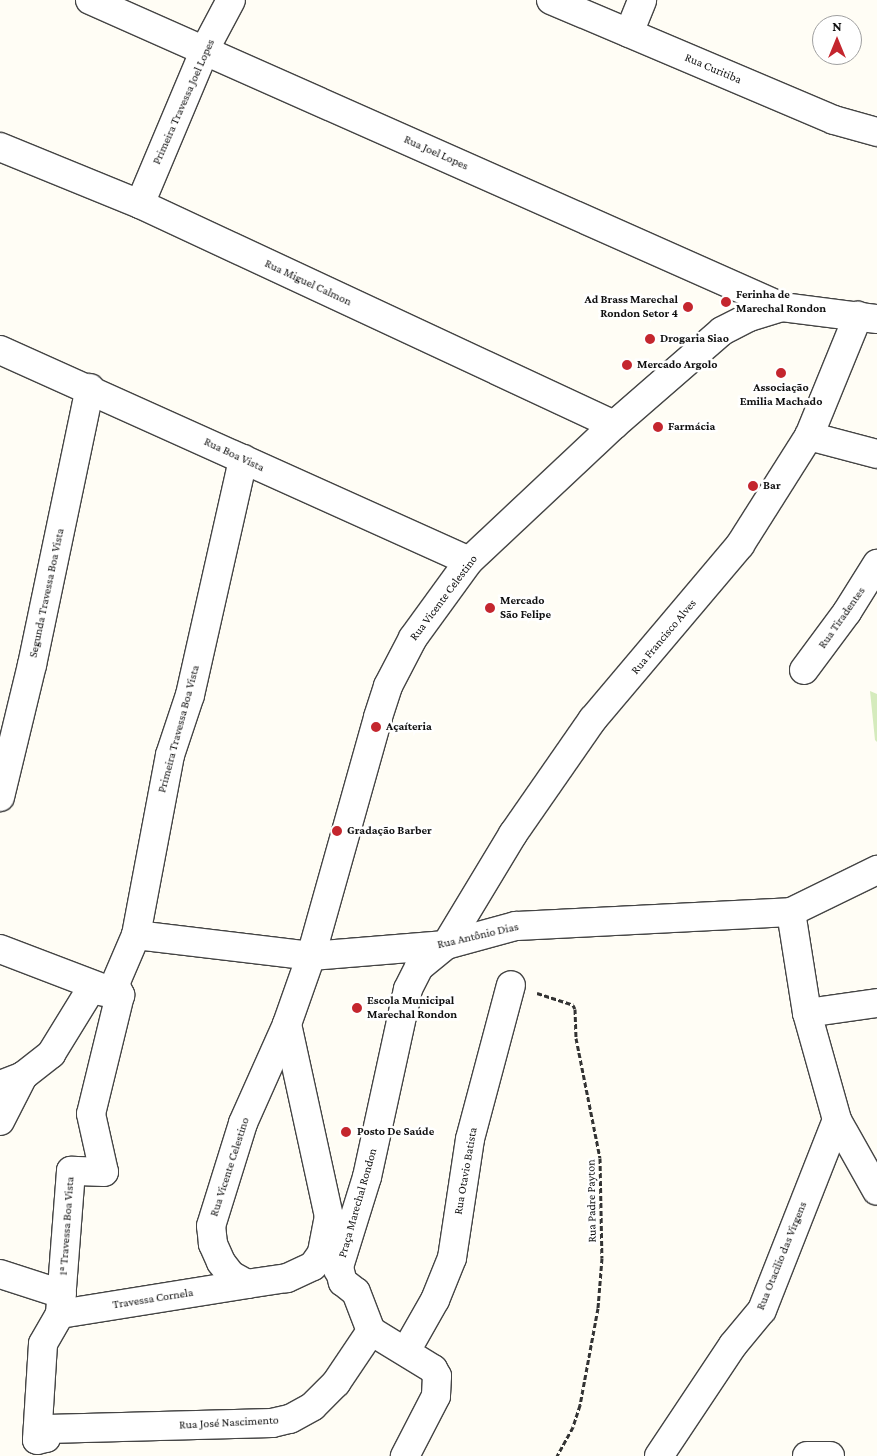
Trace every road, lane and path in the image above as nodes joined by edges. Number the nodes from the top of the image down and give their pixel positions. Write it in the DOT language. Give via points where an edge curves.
graph roads {
  1 [pos="90,0"];
  2 [pos="231,0"];
  3 [pos="551,0"];
  4 [pos="642,0"];
  5 [pos="629,33"];
  6 [pos="205,49"];
  7 [pos="877,132"];
  8 [pos="0,147"];
  9 [pos="140,204"];
  10 [pos="782,307"];
  11 [pos="867,318"];
  12 [pos="0,350"];
  13 [pos="90,388"];
  14 [pos="614,425"];
  15 [pos="809,436"];
  16 [pos="877,454"];
  17 [pos="243,460"];
  18 [pos="469,561"];
  19 [pos="877,564"];
  20 [pos="804,670"];
  21 [pos="0,797"];
  22 [pos="877,870"];
  23 [pos="791,912"];
  24 [pos="136,935"];
  25 [pos="446,945"];
  26 [pos="0,949"];
  27 [pos="311,956"];
  28 [pos="512,985"];
  29 [pos="120,995"];
  30 [pos="877,1002"];
  31 [pos="807,1013"];
  32 [pos="287,1024"];
  33 [pos="12,1080"];
  34 [pos="837,1120"];
  35 [pos="0,1121"];
  36 [pos="877,1191"];
  37 [pos="330,1216"];
  38 [pos="338,1270"];
  39 [pos="0,1274"];
  40 [pos="247,1284"];
  41 [pos="61,1304"];
  42 [pos="371,1331"];
  43 [pos="406,1351"];
  44 [pos="47,1429"];
  45 [pos="405,1456"];
  46 [pos="557,1456"];
  47 [pos="659,1456"];
  48 [pos="807,1456"];
  49 [pos="830,1456"];
  1 -- 6 [label="street, Rua Joel Lopes"];
  2 -- 6 [label="street, Primeira Travessa Joel Lopes"];
  3 -- 5 [label="street, Rua Curitiba"];
  4 -- 5 [label="street"];
  5 -- 7 [label="street, Rua Curitiba" via="834,120"];
  6 -- 9 [label="street, Primeira Travessa Joel Lopes"];
  6 -- 10 [label="street, Rua Joel Lopes"];
  8 -- 9 [label="street, Rua Miguel Calmon"];
  9 -- 14 [label="street, Rua Miguel Calmon"];
  10 -- 11 [label="street, Rua Vicente Celestino"];
  10 -- 14 [label="street, Rua Vicente Celestino" via="749,317 722,331"];
  11 -- 15 [label="street, Rua Francisco Alves"];
  12 -- 13 [label="street, Rua Boa Vista"];
  13 -- 17 [label="street, Rua Boa Vista"];
  13 -- 21 [label="street, Segunda Travessa Boa Vista" via="32,665"];
  14 -- 18 [label="street, Rua Vicente Celestino"];
  15 -- 16 [label="street"];
  15 -- 25 [label="street, Rua Francisco Alves" via="740,546 593,719 513,834"];
  17 -- 18 [label="street, Rua Boa Vista"];
  17 -- 24 [label="street, Primeira Travessa Boa Vista" via="190,695 170,755"];
  18 -- 27 [label="street, Rua Vicente Celestino" via="413,638 388,686"];
  19 -- 20 [label="street, Rua Tiradentes" via="847,612"];
  22 -- 23 [label="street"];
  23 -- 25 [label="street, Rua Antônio Dias" via="516,926"];
  23 -- 31 [label="street"];
  24 -- 27 [label="street, Rua Antônio Dias"];
  24 -- 29 [label="street, Primeira Travessa Boa Vista" via="115,984"];
  25 -- 27 [label="street, Rua Antônio Dias"];
  25 -- 38 [label="street, Praça Marechal Rondon" via="419,967 408,990 367,1177"];
  26 -- 29 [label="street"];
  27 -- 32 [label="street, Rua Vicente Celestino"];
  28 -- 43 [label="street, Rua Otavio Batista" via="470,1139 452,1258 435,1300"];
  28 -- 46 [label="path, Rua Padre Payton" via="573,1005 576,1038 600,1158 602,1258 598,1308 580,1406 573,1428"];
  29 -- 33 [label="street" via="90,990 76,1018 51,1054"];
  29 -- 41 [label="street, 1ª Travessa Boa Vista" via="91,1114 104,1172 71,1171"];
  30 -- 31 [label="street"];
  31 -- 34 [label="street"];
  32 -- 37 [label="street"];
  32 -- 40 [label="street, Rua Vicente Celestino" via="244,1123 212,1226 213,1244 221,1262 231,1275"];
  33 -- 35 [label="street"];
  34 -- 36 [label="street"];
  34 -- 47 [label="street, Rua Otacilio das Virgens" via="762,1310 733,1345"];
  37 -- 38 [label="street, Praça Marechal Rondon"];
  37 -- 40 [label="street" via="322,1253 313,1266 287,1278"];
  38 -- 42 [label="street, Praça Marechal Rondon" via="343,1282 356,1292"];
  39 -- 41 [label="street"];
  40 -- 41 [label="street, Travessa Cornela"];
  41 -- 44 [label="street, 1ª Travessa Boa Vista" via="43,1344 37,1440 46,1438"];
  42 -- 43 [label="street"];
  42 -- 44 [label="street, Rua José Nascimento" via="336,1383 313,1406 290,1419 272,1423"];
  43 -- 45 [label="street" via="433,1370 438,1382 436,1396"];
  48 -- 49 [label="street"];
}
